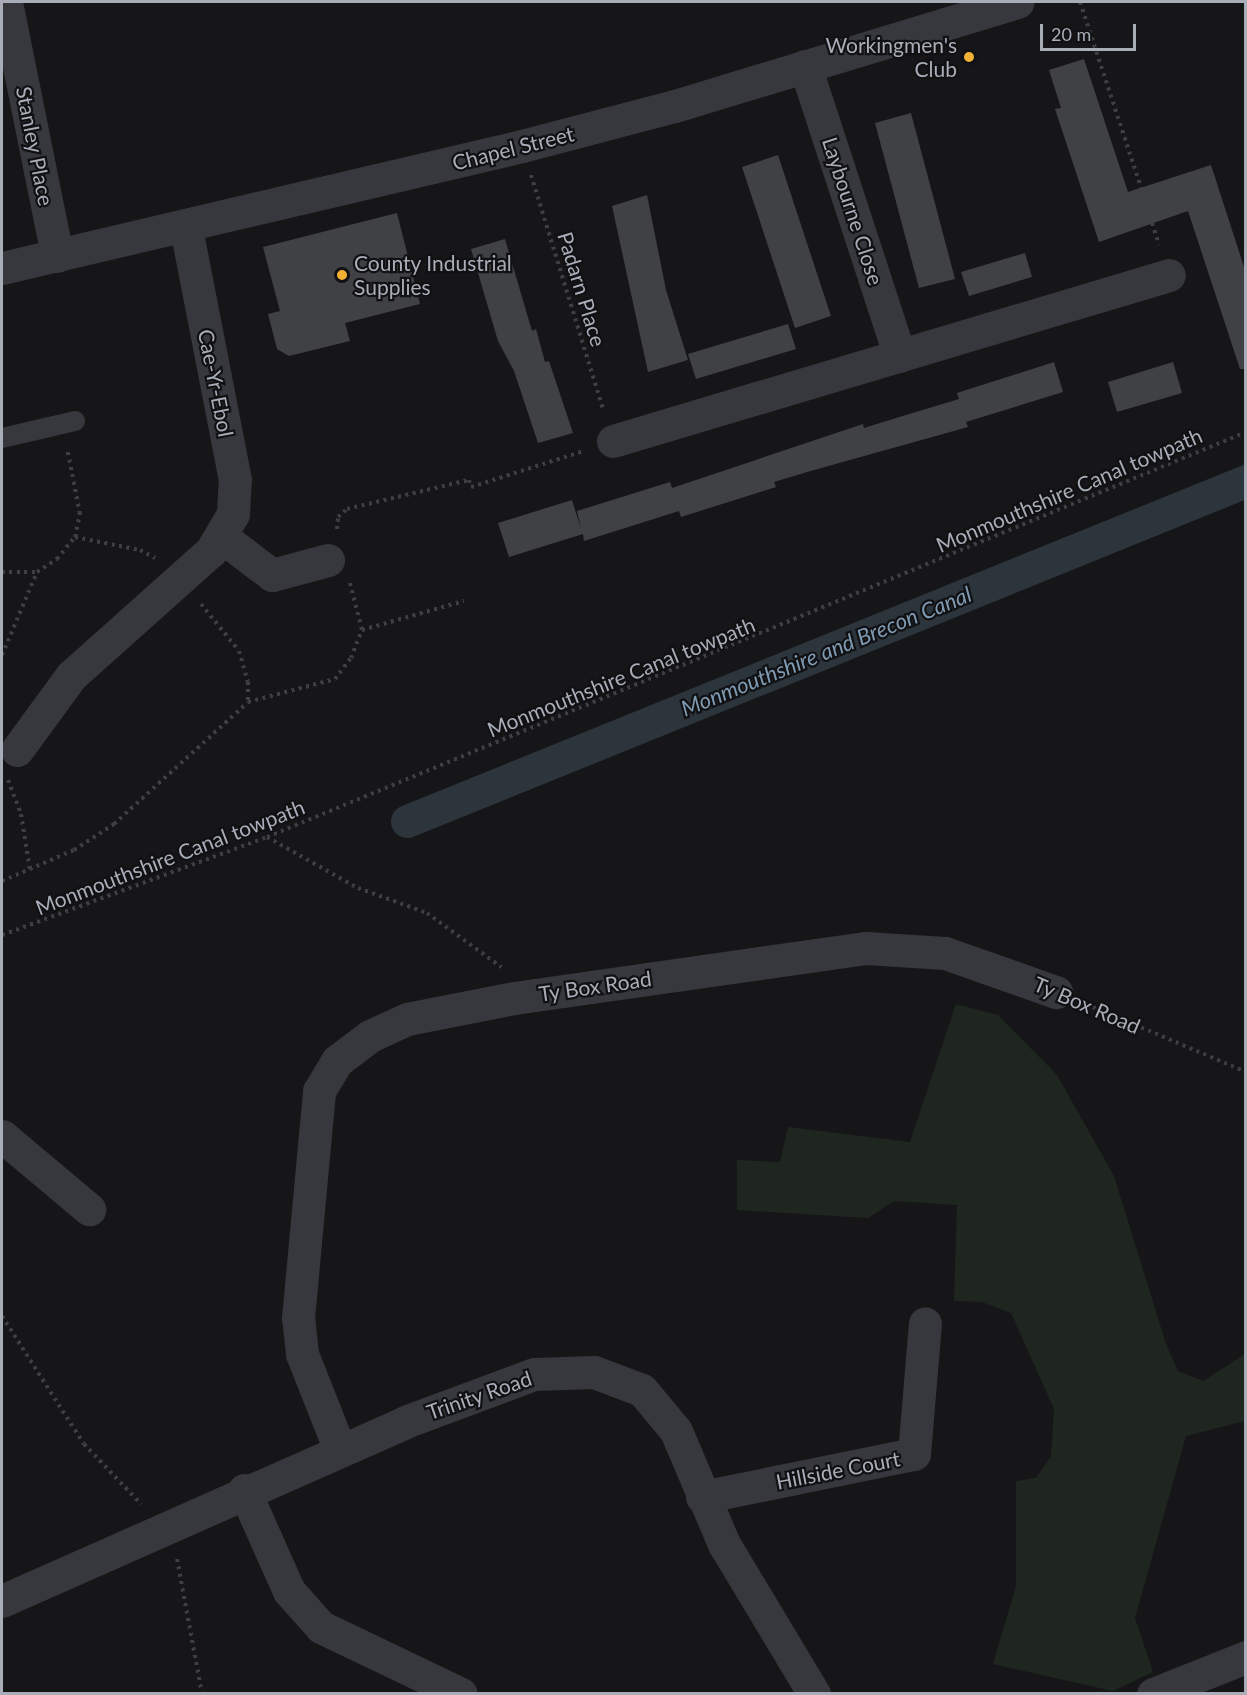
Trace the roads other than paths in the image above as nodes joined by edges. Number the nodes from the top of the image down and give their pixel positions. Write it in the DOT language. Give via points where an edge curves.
graph roads {
  1 [pos="6,2"];
  2 [pos="1018,2"];
  3 [pos="805,66"];
  4 [pos="186,227"];
  5 [pos="57,256"];
  6 [pos="2,268"];
  7 [pos="1169,275"];
  8 [pos="900,356"];
  9 [pos="68,422"];
  10 [pos="2,438"];
  11 [pos="613,441"];
  12 [pos="222,537"];
  13 [pos="339,558"];
  14 [pos="11,761"];
  15 [pos="1056,992"];
  16 [pos="2,1136"];
  17 [pos="89,1209"];
  18 [pos="925,1323"];
  19 [pos="340,1450"];
  20 [pos="244,1490"];
  21 [pos="702,1497"];
  22 [pos="2,1601"];
  23 [pos="1245,1657"];
  24 [pos="461,1694"];
  25 [pos="814,1694"];
  26 [pos="1153,1694"];
  1 -- 5 [label="street, Stanley Place"];
  2 -- 3 [label="street, Chapel Street"];
  3 -- 4 [label="street, Chapel Street" via="522,146"];
  3 -- 8 [label="street, Laybourne Close"];
  4 -- 5 [label="street, Chapel Street"];
  4 -- 12 [label="street, Cae-Yr-Ebol" via="236,480 233,514"];
  5 -- 6 [label="street, Chapel Street"];
  7 -- 8 [label="street"];
  8 -- 11 [label="street"];
  9 -- 10 [label="lane"];
  12 -- 13 [label="street" via="272,575"];
  12 -- 14 [label="street, Cae-Yr-Ebol" via="71,676"];
  15 -- 19 [label="street, Ty Box Road" via="945,953 866,948 537,994 407,1020 370,1036 337,1061 319,1091 298,1318 302,1353"];
  16 -- 17 [label="street"];
  18 -- 21 [label="street, Hillside Court" via="914,1454"];
  19 -- 20 [label="street, Trinity Road"];
  19 -- 21 [label="street, Trinity Road" via="534,1374 594,1372 642,1390 676,1431"];
  20 -- 22 [label="street, Trinity Road"];
  20 -- 24 [label="street" via="289,1591 321,1627"];
  21 -- 25 [label="street, Trinity Road" via="769,1624"];
  23 -- 26 [label="street"];
}
